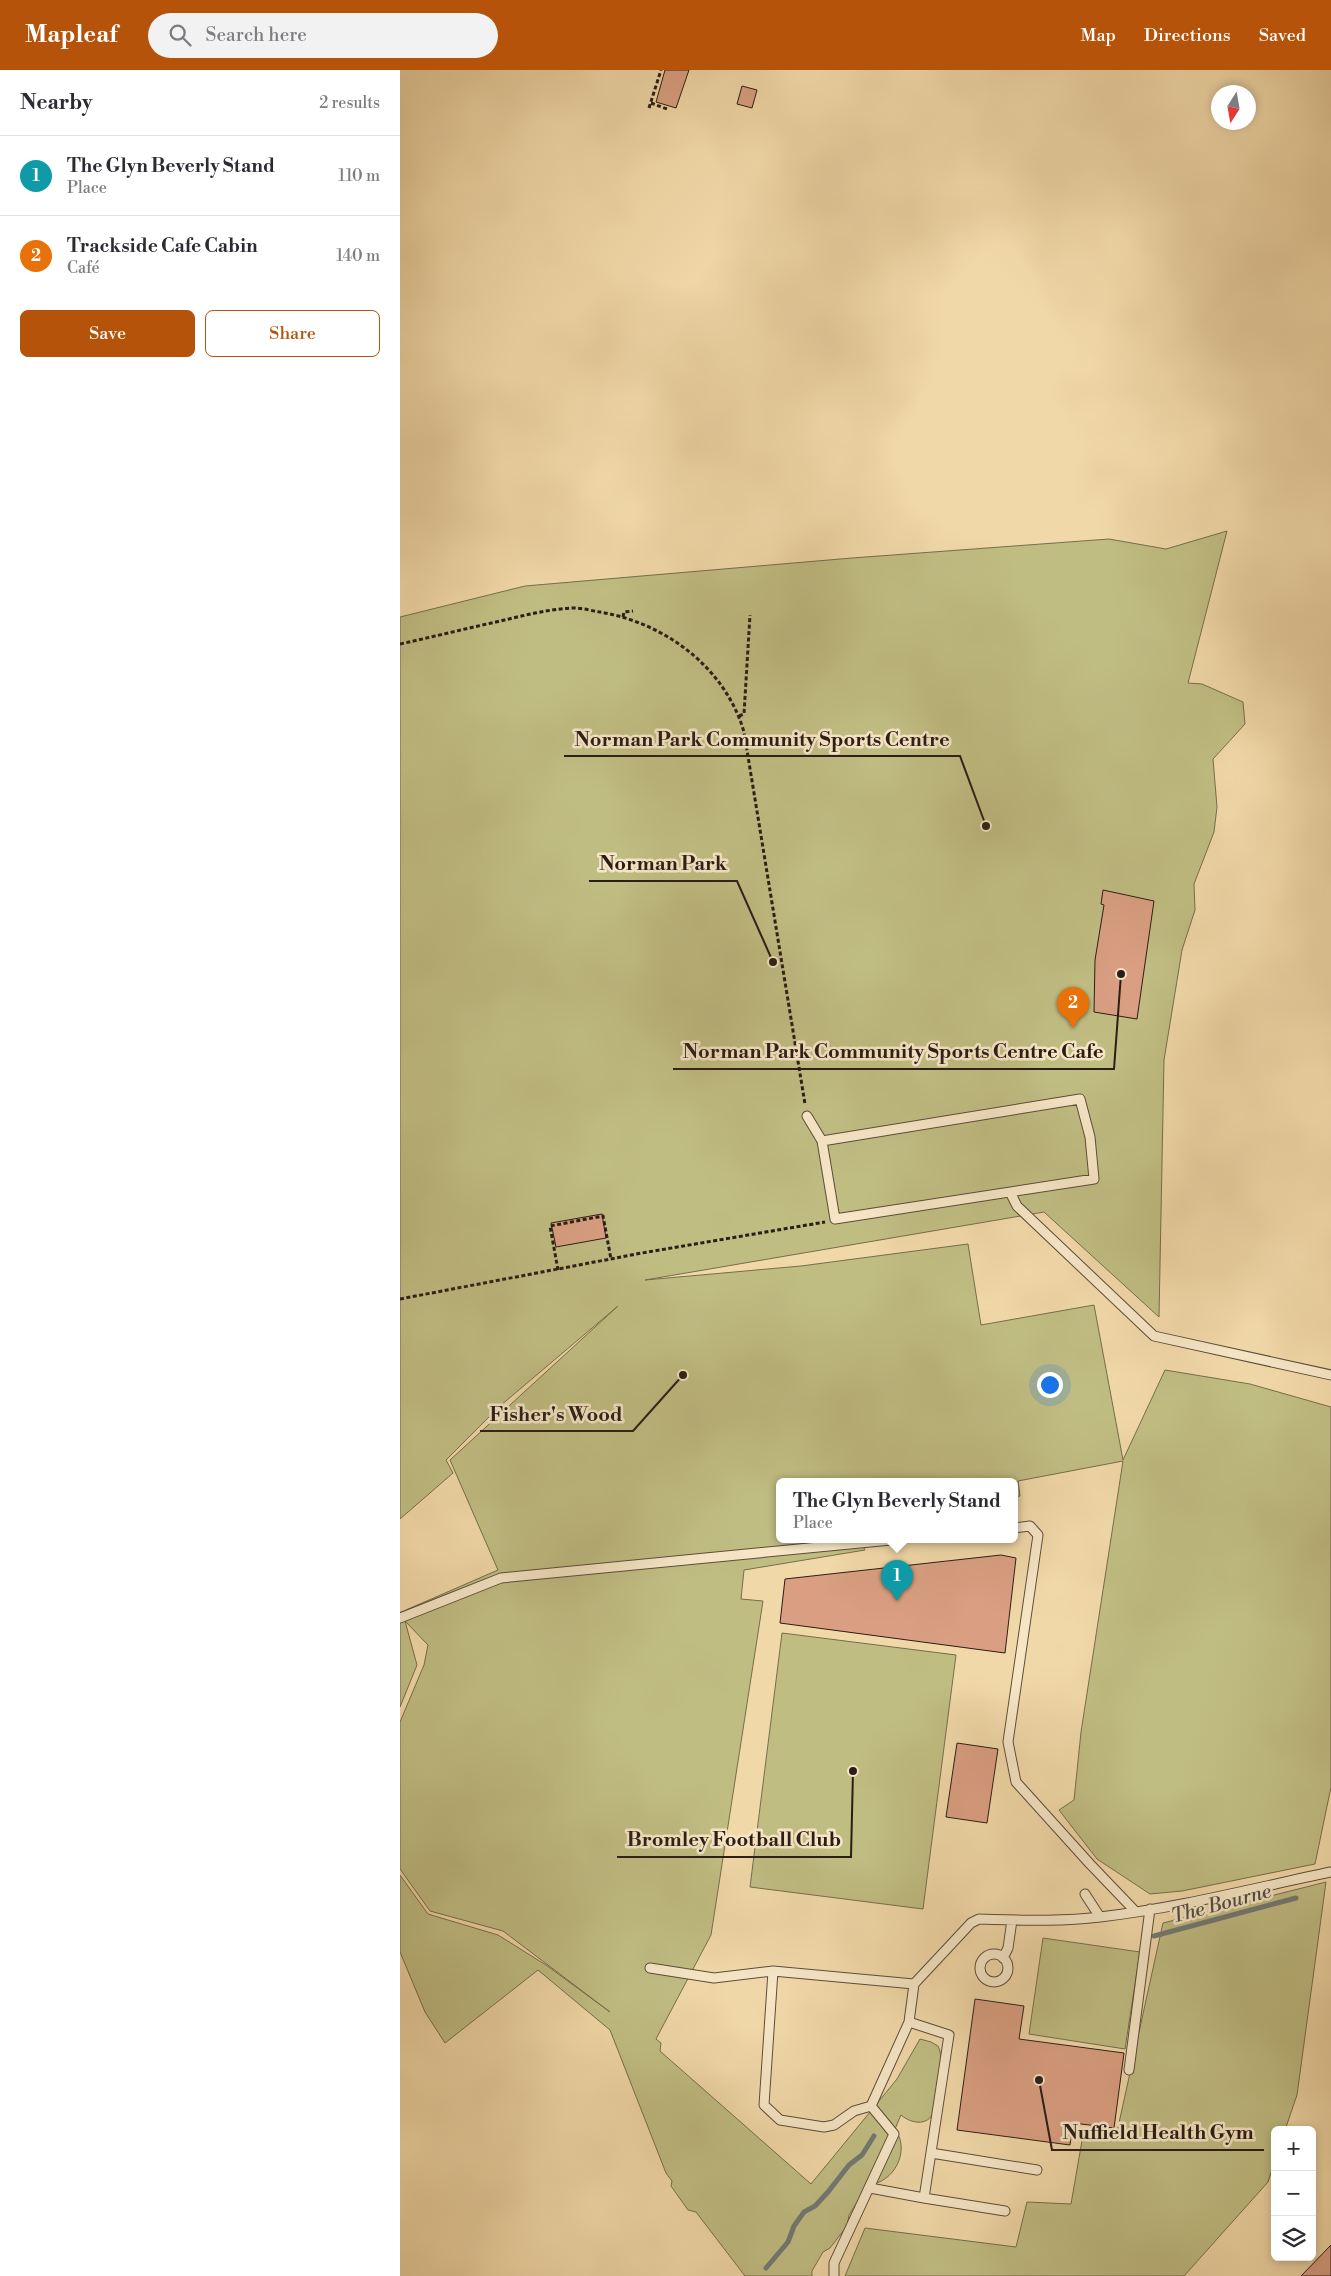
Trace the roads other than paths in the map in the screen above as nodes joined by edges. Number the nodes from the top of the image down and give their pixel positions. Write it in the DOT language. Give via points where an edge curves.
graph roads {
  1 [pos="807,1116"];
  2 [pos="822,1141"];
  3 [pos="1010,1192"];
  4 [pos="1331,1374"];
  5 [pos="1018,1528"];
  6 [pos="860,1543"];
  7 [pos="400,1618"];
  8 [pos="1331,1872"];
  9 [pos="1085,1894"];
  10 [pos="1150,1909"];
  11 [pos="1135,1911"];
  12 [pos="1100,1917"];
  13 [pos="1012,1920"];
  14 [pos="1004,1958"];
  15 [pos="650,1968"];
  16 [pos="773,1971"];
  17 [pos="914,1984"];
  18 [pos="909,2022"];
  19 [pos="1128,2070"];
  20 [pos="871,2106"];
  21 [pos="931,2153"];
  22 [pos="1037,2170"];
  23 [pos="870,2188"];
  24 [pos="924,2198"];
  25 [pos="1005,2211"];
  26 [pos="834,2276"];
  1 -- 2 [label="lane"];
  2 -- 3 [label="lane" via="835,1219"];
  2 -- 3 [label="lane" via="1080,1099 1090,1137 1094,1179"];
  3 -- 4 [label="lane" via="1017,1206 1154,1336"];
  5 -- 11 [label="lane" via="1030,1526 1038,1534 1008,1742 1016,1782"];
  6 -- 7 [label="lane" via="501,1578"];
  8 -- 10 [label="lane" via="1196,1903"];
  9 -- 12 [label="lane"];
  10 -- 11 [label="lane"];
  10 -- 19 [label="lane"];
  11 -- 12 [label="lane"];
  12 -- 13 [label="lane"];
  13 -- 14 [label="lane"];
  13 -- 17 [label="lane" via="979,1919 971,1923"];
  15 -- 16 [label="lane" via="714,1978"];
  16 -- 17 [label="lane"];
  16 -- 20 [label="lane" via="764,2105 780,2120 824,2127"];
  17 -- 18 [label="lane"];
  18 -- 20 [label="lane"];
  18 -- 21 [label="lane" via="949,2035"];
  20 -- 23 [label="lane" via="894,2134"];
  21 -- 22 [label="lane"];
  21 -- 24 [label="lane"];
  23 -- 24 [label="lane"];
  23 -- 26 [label="lane" via="834,2263"];
  24 -- 25 [label="lane"];
}
